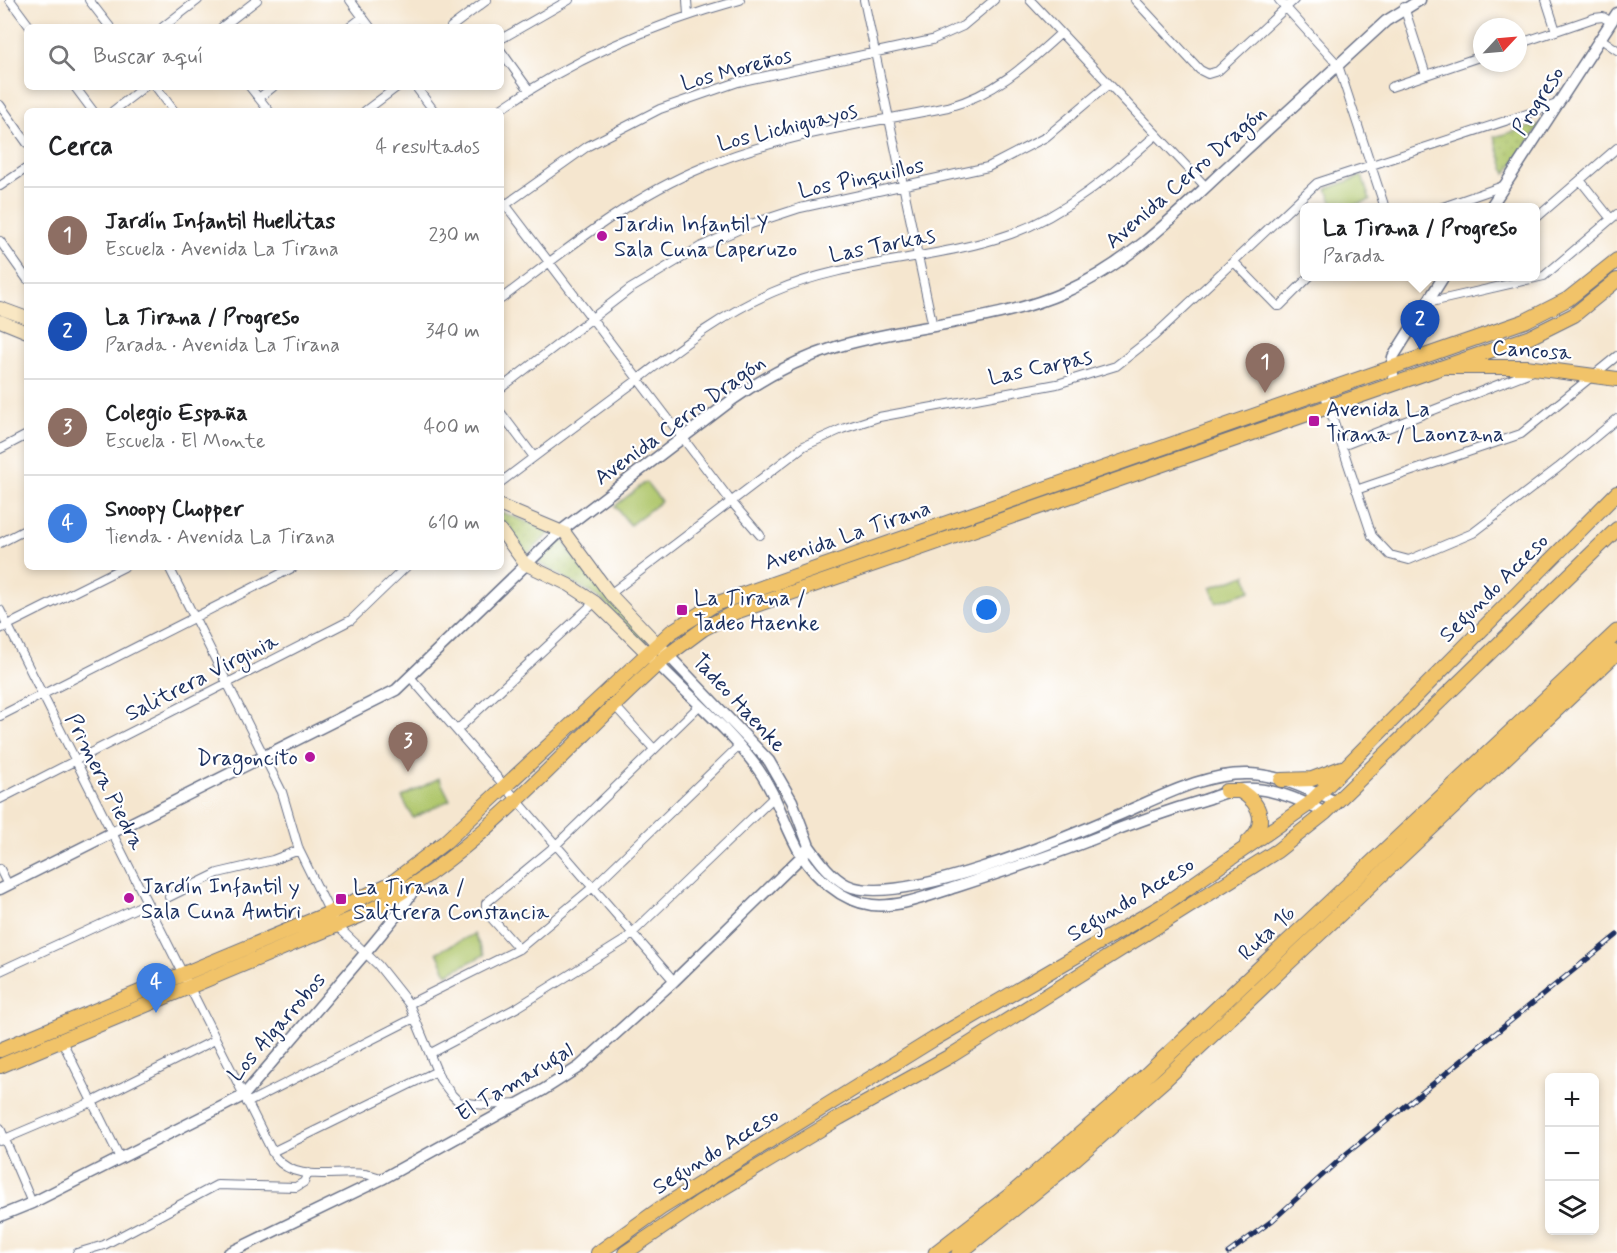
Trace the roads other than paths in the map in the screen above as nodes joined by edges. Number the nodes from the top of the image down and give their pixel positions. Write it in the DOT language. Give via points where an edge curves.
graph roads {
  1 [pos="10,0"];
  2 [pos="89,0"];
  3 [pos="198,0"];
  4 [pos="257,0"];
  5 [pos="350,0"];
  6 [pos="487,0"];
  7 [pos="569,0"];
  8 [pos="687,0"];
  9 [pos="740,0"];
  10 [pos="864,0"];
  11 [pos="994,0"];
  12 [pos="1030,0"];
  13 [pos="1135,0"];
  14 [pos="1293,0"];
  15 [pos="1420,0"];
  16 [pos="1546,0"];
  17 [pos="1283,4"];
  18 [pos="1404,8"];
  19 [pos="688,15"];
  20 [pos="363,17"];
  21 [pos="1614,17"];
  22 [pos="28,24"];
  23 [pos="108,24"];
  24 [pos="167,24"];
  25 [pos="226,24"];
  26 [pos="354,24"];
  27 [pos="368,24"];
  28 [pos="455,24"];
  29 [pos="1556,31"];
  30 [pos="1061,33"];
  31 [pos="504,37"];
  32 [pos="1601,39"];
  33 [pos="1527,41"];
  34 [pos="1617,50"];
  35 [pos="875,53"];
  36 [pos="504,55"];
  37 [pos="1473,59"];
  38 [pos="1338,65"];
  39 [pos="1426,75"];
  40 [pos="1109,84"];
  41 [pos="1391,87"];
  42 [pos="77,90"];
  43 [pos="140,90"];
  44 [pos="158,90"];
  45 [pos="252,90"];
  46 [pos="269,90"];
  47 [pos="393,90"];
  48 [pos="418,90"];
  49 [pos="529,90"];
  50 [pos="259,98"];
  51 [pos="1557,104"];
  52 [pos="0,105"];
  53 [pos="91,108"];
  54 [pos="117,108"];
  55 [pos="172,108"];
  56 [pos="267,108"];
  57 [pos="369,108"];
  58 [pos="432,108"];
  59 [pos="502,108"];
  60 [pos="889,119"];
  61 [pos="1156,135"];
  62 [pos="24,139"];
  63 [pos="1617,148"];
  64 [pos="1371,164"];
  65 [pos="24,170"];
  66 [pos="1580,180"];
  67 [pos="0,186"];
  68 [pos="903,186"];
  69 [pos="1503,186"];
  70 [pos="1206,187"];
  71 [pos="504,203"];
  72 [pos="1384,203"];
  73 [pos="1452,203"];
  74 [pos="1492,203"];
  75 [pos="504,206"];
  76 [pos="1540,215"];
  77 [pos="1614,216"];
  78 [pos="0,242"];
  79 [pos="918,255"];
  80 [pos="1617,260"];
  81 [pos="549,262"];
  82 [pos="1233,262"];
  83 [pos="24,275"];
  84 [pos="1540,277"];
  85 [pos="1617,280"];
  86 [pos="1305,281"];
  87 [pos="1441,281"];
  88 [pos="1522,281"];
  89 [pos="504,297"];
  90 [pos="1426,303"];
  91 [pos="0,308"];
  92 [pos="24,317"];
  93 [pos="592,318"];
  94 [pos="0,321"];
  95 [pos="933,327"];
  96 [pos="24,331"];
  97 [pos="1617,356"];
  98 [pos="1443,367"];
  99 [pos="1539,368"];
  100 [pos="1391,369"];
  101 [pos="1593,375"];
  102 [pos="638,379"];
  103 [pos="1617,379"];
  104 [pos="1396,383"];
  105 [pos="504,386"];
  106 [pos="1324,392"];
  107 [pos="1329,406"];
  108 [pos="504,417"];
  109 [pos="1617,419"];
  110 [pos="24,437"];
  111 [pos="682,437"];
  112 [pos="1342,446"];
  113 [pos="0,449"];
  114 [pos="534,457"];
  115 [pos="504,480"];
  116 [pos="1356,490"];
  117 [pos="1617,493"];
  118 [pos="730,500"];
  119 [pos="504,507"];
  120 [pos="1617,529"];
  121 [pos="562,530"];
  122 [pos="24,531"];
  123 [pos="504,535"];
  124 [pos="760,535"];
  125 [pos="0,543"];
  126 [pos="525,564"];
  127 [pos="118,570"];
  128 [pos="171,570"];
  129 [pos="288,570"];
  130 [pos="403,570"];
  131 [pos="610,594"];
  132 [pos="595,602"];
  133 [pos="0,610"];
  134 [pos="195,618"];
  135 [pos="4,627"];
  136 [pos="1617,632"];
  137 [pos="653,649"];
  138 [pos="1617,652"];
  139 [pos="663,659"];
  140 [pos="411,678"];
  141 [pos="228,684"];
  142 [pos="42,694"];
  143 [pos="614,705"];
  144 [pos="699,706"];
  145 [pos="0,716"];
  146 [pos="457,730"];
  147 [pos="739,746"];
  148 [pos="654,749"];
  149 [pos="265,757"];
  150 [pos="75,761"];
  151 [pos="1350,762"];
  152 [pos="1281,780"];
  153 [pos="506,787"];
  154 [pos="1226,791"];
  155 [pos="1319,794"];
  156 [pos="775,796"];
  157 [pos="516,798"];
  158 [pos="0,799"];
  159 [pos="1336,802"];
  160 [pos="1309,804"];
  161 [pos="1325,813"];
  162 [pos="112,833"];
  163 [pos="556,845"];
  164 [pos="299,850"];
  165 [pos="805,851"];
  166 [pos="0,869"];
  167 [pos="1211,873"];
  168 [pos="418,883"];
  169 [pos="4,887"];
  170 [pos="592,887"];
  171 [pos="169,897"];
  172 [pos="147,903"];
  173 [pos="333,919"];
  174 [pos="633,933"];
  175 [pos="519,949"];
  176 [pos="365,953"];
  177 [pos="0,971"];
  178 [pos="185,979"];
  179 [pos="674,981"];
  180 [pos="409,1004"];
  181 [pos="414,1018"];
  182 [pos="61,1040"];
  183 [pos="215,1040"];
  184 [pos="0,1050"];
  185 [pos="430,1053"];
  186 [pos="0,1066"];
  187 [pos="437,1071"];
  188 [pos="245,1099"];
  189 [pos="93,1102"];
  190 [pos="518,1103"];
  191 [pos="0,1128"];
  192 [pos="2,1140"];
  193 [pos="272,1152"];
  194 [pos="120,1158"];
  195 [pos="308,1173"];
  196 [pos="382,1179"];
  197 [pos="32,1203"];
  198 [pos="0,1216"];
  199 [pos="76,1253"];
  200 [pos="229,1253"];
  201 [pos="598,1253"];
  202 [pos="625,1253"];
  203 [pos="936,1253"];
  204 [pos="959,1253"];
  1 -- 22 [label="street"];
  2 -- 23 [label="street"];
  3 -- 24 [label="street"];
  4 -- 25 [label="street"];
  5 -- 20 [label="street"];
  6 -- 28 [label="street"];
  7 -- 31 [label="street"];
  8 -- 19 [label="street"];
  9 -- 19 [label="street"];
  10 -- 35 [label="street"];
  11 -- 35 [label="street, Los Moreños" via="972,20 944,36"];
  12 -- 30 [label="street"];
  13 -- 17 [label="street" via="1208,74 1218,71"];
  14 -- 17 [label="street"];
  15 -- 18 [label="street, Avenida Cerro Dragón"];
  16 -- 29 [label="street"];
  17 -- 38 [label="street"];
  18 -- 38 [label="street, Avenida Cerro Dragón"];
  18 -- 39 [label="street"];
  19 -- 49 [label="street" via="603,50"];
  20 -- 26 [label="street"];
  20 -- 27 [label="street"];
  21 -- 29 [label="street" via="1599,17"];
  21 -- 32 [label="street, Progreso"];
  29 -- 33 [label="street"];
  30 -- 40 [label="street"];
  30 -- 60 [label="street, Los Lichiguayos" via="1012,76 984,94 948,107"];
  32 -- 34 [label="street"];
  32 -- 51 [label="street, Progreso"];
  35 -- 60 [label="street"];
  35 -- 71 [label="street, Los Moreños" via="738,82 677,102 588,146"];
  36 -- 49 [label="street"];
  37 -- 39 [label="street"];
  38 -- 64 [label="street"];
  38 -- 70 [label="street, Avenida Cerro Dragón"];
  39 -- 41 [label="street"];
  40 -- 61 [label="street"];
  40 -- 68 [label="street, Los Pinquillos" via="1060,128 1016,154 974,171"];
  42 -- 53 [label="street"];
  43 -- 54 [label="street"];
  44 -- 55 [label="street"];
  45 -- 50 [label="street"];
  46 -- 50 [label="street"];
  47 -- 57 [label="street"];
  48 -- 58 [label="street"];
  49 -- 59 [label="street"];
  50 -- 56 [label="street"];
  51 -- 64 [label="street, Las Carpas"];
  51 -- 69 [label="street, Progreso"];
  52 -- 62 [label="street"];
  60 -- 68 [label="street"];
  60 -- 81 [label="street, Los Lichiguayos" via="780,141 704,166 626,207"];
  61 -- 70 [label="street"];
  61 -- 79 [label="street, Las Tarkas" via="1100,184 1042,220 995,239"];
  63 -- 66 [label="street"];
  64 -- 72 [label="street"];
  64 -- 82 [label="street, Las Carpas" via="1317,183"];
  65 -- 67 [label="street"];
  66 -- 76 [label="street"];
  66 -- 77 [label="street"];
  68 -- 79 [label="street"];
  68 -- 93 [label="street, Los Pinquillos" via="800,208 725,234 652,275"];
  69 -- 73 [label="street"];
  69 -- 74 [label="street, Progreso"];
  70 -- 95 [label="street, Avenida Cerro Dragón" via="1138,248 1080,285 1012,311"];
  75 -- 81 [label="street"];
  77 -- 84 [label="street"];
  78 -- 83 [label="street"];
  79 -- 95 [label="street"];
  79 -- 102 [label="street, Las Tarkas" via="823,274 772,292 705,329"];
  80 -- 100 [label="main road, Avenida La Tirana" via="1568,299 1539,315"];
  81 -- 89 [label="street, Los Lichiguayos"];
  81 -- 93 [label="street"];
  82 -- 86 [label="street" via="1274,305 1280,306"];
  82 -- 118 [label="street, Las Carpas" via="1143,347 1116,366 1057,384 900,411 861,422 804,446"];
  85 -- 98 [label="main road, Avenida La Tirana" via="1560,323"];
  87 -- 90 [label="street"];
  88 -- 90 [label="street"];
  90 -- 100 [label="street" via="1395,352"];
  91 -- 92 [label="main road"];
  93 -- 102 [label="street"];
  93 -- 105 [label="street, Los Pinquillos"];
  94 -- 96 [label="main road"];
  95 -- 111 [label="street, Avenida Cerro Dragón" via="852,343 799,361 746,390"];
  97 -- 101 [label="street"];
  98 -- 99 [label="main road, Cancosa"];
  98 -- 104 [label="main road, Avenida La Tirana"];
  99 -- 101 [label="main road, Cancosa"];
  99 -- 112 [label="street"];
  100 -- 104 [label="street"];
  100 -- 106 [label="main road, Avenida La Tirana"];
  101 -- 103 [label="main road, Cancosa"];
  101 -- 116 [label="street" via="1521,434"];
  102 -- 111 [label="street"];
  102 -- 114 [label="street, Las Tarkas"];
  104 -- 107 [label="main road, Avenida La Tirana"];
  106 -- 107 [label="street"];
  106 -- 137 [label="main road, Avenida La Tirana" via="741,594 699,613"];
  107 -- 112 [label="street"];
  107 -- 139 [label="main road, Avenida La Tirana" via="749,607 703,629"];
  108 -- 114 [label="street"];
  109 -- 116 [label="street" via="1473,533 1419,558 1399,559 1378,544"];
  110 -- 113 [label="street"];
  111 -- 118 [label="street"];
  111 -- 121 [label="street, Avenida Cerro Dragón"];
  112 -- 116 [label="street"];
  114 -- 115 [label="street, Las Tarkas"];
  117 -- 151 [label="main road, Segundo Acceso"];
  118 -- 124 [label="street"];
  118 -- 131 [label="street, Las Carpas"];
  119 -- 121 [label="main road"];
  120 -- 159 [label="main road, Segundo Acceso"];
  121 -- 126 [label="street, Avenida Cerro Dragón"];
  121 -- 131 [label="main road, Tadeo Haenke"];
  122 -- 125 [label="street"];
  123 -- 126 [label="main road, Tadeo Haenke"];
  126 -- 132 [label="main road, Tadeo Haenke"];
  126 -- 140 [label="street, Avenida Cerro Dragón"];
  127 -- 135 [label="street"];
  128 -- 134 [label="street"];
  129 -- 134 [label="street"];
  130 -- 141 [label="street, Salitrera Virginia" via="351,620"];
  131 -- 137 [label="main road, Tadeo Haenke"];
  132 -- 137 [label="main road, Tadeo Haenke"];
  132 -- 146 [label="street"];
  133 -- 135 [label="street, Primera Piedra"];
  134 -- 141 [label="street"];
  134 -- 142 [label="street"];
  135 -- 142 [label="street, Primera Piedra"];
  136 -- 203 [label="highway, Ruta 16" via="1129,1091 1011,1195"];
  137 -- 139 [label="main road, Tadeo Haenke"];
  137 -- 153 [label="main road, Avenida La Tirana"];
  138 -- 204 [label="highway, Ruta 16" via="1156,1087"];
  139 -- 143 [label="main road, Avenida La Tirana"];
  139 -- 144 [label="street, Tadeo Haenke"];
  139 -- 165 [label="street, Tadeo Haenke" via="769,761 792,801"];
  140 -- 146 [label="street"];
  140 -- 149 [label="street, Avenida Cerro Dragón" via="386,696"];
  141 -- 149 [label="street"];
  141 -- 150 [label="street, Salitrera Virginia"];
  142 -- 145 [label="street"];
  142 -- 150 [label="street, Primera Piedra"];
  143 -- 148 [label="street"];
  143 -- 157 [label="main road, Avenida La Tirana"];
  144 -- 147 [label="street, Tadeo Haenke"];
  144 -- 148 [label="street"];
  146 -- 153 [label="street"];
  147 -- 156 [label="street, Tadeo Haenke"];
  147 -- 170 [label="street"];
  148 -- 163 [label="street"];
  149 -- 162 [label="street, Avenida Cerro Dragón"];
  149 -- 164 [label="street" via="287,802"];
  150 -- 158 [label="street, Salitrera Virginia"];
  150 -- 162 [label="street, Primera Piedra"];
  151 -- 152 [label="main road" via="1312,779"];
  151 -- 155 [label="main road, Segundo Acceso"];
  152 -- 155 [label="street"];
  152 -- 165 [label="street" via="1249,774 1202,782 1091,827 957,874 874,891 846,884"];
  153 -- 157 [label="street"];
  153 -- 173 [label="main road, Avenida La Tirana" via="420,863"];
  154 -- 160 [label="street" via="1259,789"];
  154 -- 165 [label="street" via="1158,813 1036,862 910,900 874,905 851,899 818,876"];
  154 -- 167 [label="main road" via="1239,790 1250,798 1258,809 1260,827 1258,833"];
  155 -- 159 [label="street"];
  155 -- 160 [label="main road, Segundo Acceso"];
  156 -- 165 [label="street, Tadeo Haenke" via="793,844"];
  156 -- 174 [label="street"];
  157 -- 163 [label="street"];
  157 -- 168 [label="main road, Avenida La Tirana"];
  159 -- 161 [label="main road, Segundo Acceso"];
  160 -- 161 [label="street"];
  160 -- 167 [label="main road, Segundo Acceso"];
  161 -- 202 [label="main road, Segundo Acceso" via="1277,851 1122,950 700,1202"];
  162 -- 169 [label="street, Avenida Cerro Dragón"];
  162 -- 172 [label="street, Primera Piedra"];
  163 -- 170 [label="street"];
  163 -- 175 [label="street" via="486,903 486,912"];
  164 -- 171 [label="street" via="218,873"];
  164 -- 173 [label="street"];
  165 -- 179 [label="street, El Tamarugal"];
  166 -- 169 [label="street"];
  167 -- 201 [label="main road, Segundo Acceso" via="679,1197"];
  168 -- 173 [label="main road, Avenida La Tirana" via="380,906"];
  168 -- 176 [label="street, Los Algarrobos"];
  170 -- 174 [label="street"];
  170 -- 175 [label="street"];
  172 -- 177 [label="street"];
  172 -- 178 [label="street, Primera Piedra"];
  173 -- 176 [label="street"];
  173 -- 178 [label="main road, Avenida La Tirana"];
  174 -- 179 [label="street"];
  174 -- 185 [label="street" via="587,966"];
  175 -- 180 [label="street"];
  176 -- 180 [label="street"];
  176 -- 188 [label="street, Los Algarrobos"];
  178 -- 182 [label="main road, Avenida La Tirana"];
  178 -- 183 [label="street, Primera Piedra"];
  178 -- 184 [label="main road, Avenida La Tirana"];
  179 -- 190 [label="street, El Tamarugal" via="579,1067"];
  180 -- 181 [label="street"];
  181 -- 185 [label="street"];
  181 -- 188 [label="street"];
  182 -- 186 [label="main road, Avenida La Tirana"];
  182 -- 189 [label="street"];
  183 -- 188 [label="street, Primera Piedra"];
  183 -- 189 [label="street"];
  185 -- 187 [label="street"];
  187 -- 190 [label="street" via="459,1102"];
  187 -- 193 [label="street"];
  188 -- 193 [label="street, Primera Piedra"];
  188 -- 194 [label="street, Los Algarrobos"];
  189 -- 192 [label="street"];
  189 -- 194 [label="street"];
  190 -- 196 [label="street, El Tamarugal"];
  191 -- 192 [label="street"];
  192 -- 197 [label="street"];
  193 -- 195 [label="street, Primera Piedra" via="287,1167"];
  194 -- 197 [label="street, Los Algarrobos"];
  195 -- 196 [label="street, Primera Piedra" via="361,1172"];
  195 -- 199 [label="street" via="304,1182 296,1186 217,1185 104,1245"];
  196 -- 200 [label="street, El Tamarugal"];
  197 -- 198 [label="street, Los Algarrobos"];
}
